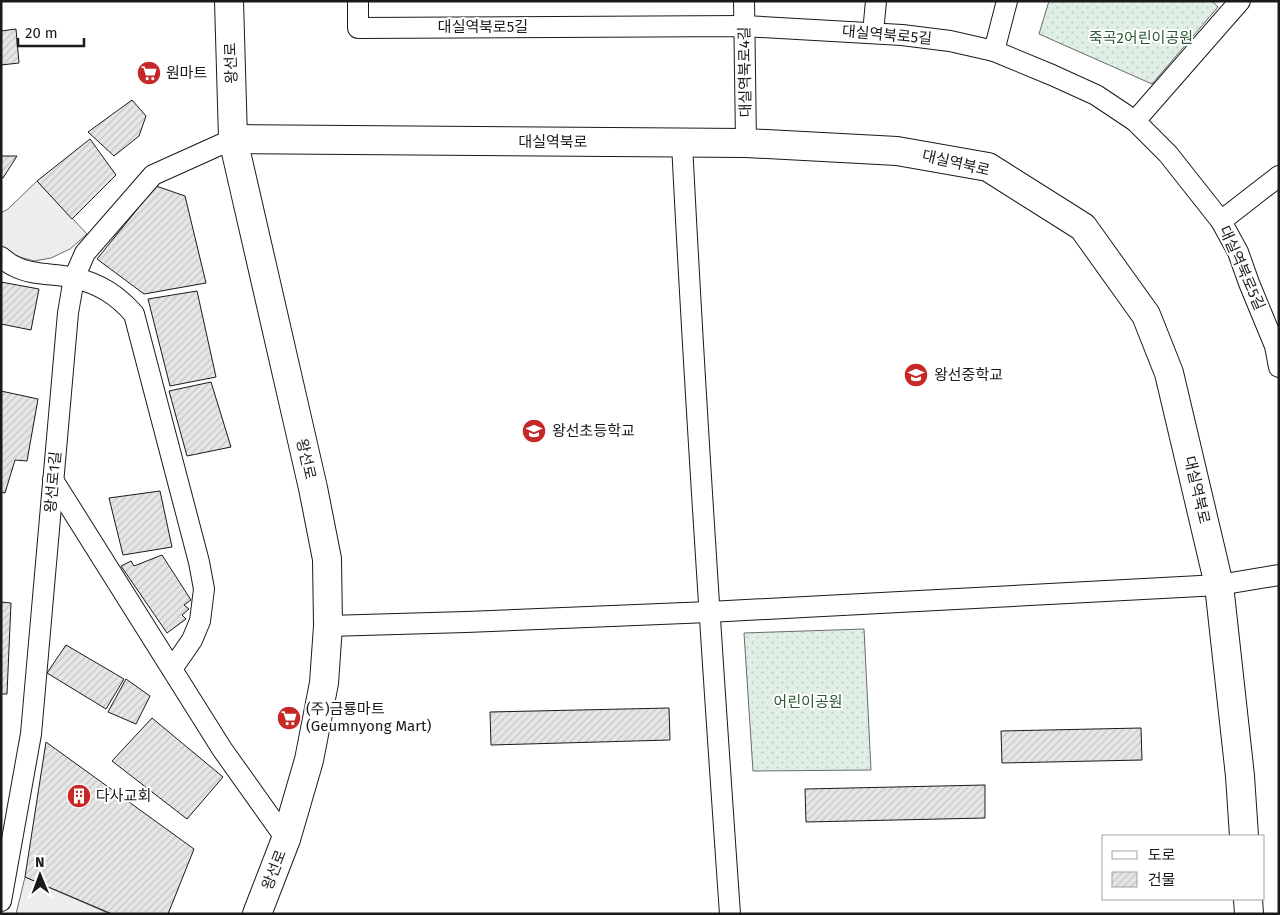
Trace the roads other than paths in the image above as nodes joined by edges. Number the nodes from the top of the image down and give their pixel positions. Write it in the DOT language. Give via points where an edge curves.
graph roads {
  1 [pos="229,1"];
  2 [pos="358,1"];
  3 [pos="744,1"];
  4 [pos="876,1"];
  5 [pos="1007,1"];
  6 [pos="1240,1"];
  7 [pos="744,26"];
  8 [pos="874,33"];
  9 [pos="994,51"];
  10 [pos="1135,122"];
  11 [pos="232,139"];
  12 [pos="682,143"];
  13 [pos="746,143"];
  14 [pos="1279,176"];
  15 [pos="1222,221"];
  16 [pos="1,257"];
  17 [pos="74,278"];
  18 [pos="1279,367"];
  19 [pos="53,480"];
  20 [pos="1279,575"];
  21 [pos="1220,585"];
  22 [pos="709,612"];
  23 [pos="328,626"];
  24 [pos="172,669"];
  25 [pos="1244,835"];
  26 [pos="286,840"];
  27 [pos="1248,900"];
  28 [pos="1,901"];
  29 [pos="257,914"];
  30 [pos="730,914"];
  31 [pos="1249,914"];
  1 -- 11 [label="street, 왕선로"];
  2 -- 7 [label="street, 대실역북로5길" via="358,28"];
  3 -- 7 [label="street, 대실역북로4길"];
  4 -- 8 [label="street"];
  5 -- 9 [label="street"];
  6 -- 10 [label="street"];
  7 -- 8 [label="street, 대실역북로5길"];
  7 -- 13 [label="street, 대실역북로4길"];
  8 -- 9 [label="street, 대실역북로5길" via="950,41"];
  9 -- 10 [label="street, 대실역북로5길" via="1096,95"];
  10 -- 15 [label="street, 대실역북로5길" via="1168,154"];
  11 -- 12 [label="street, 대실역북로"];
  11 -- 17 [label="street, 왕선로1길" via="153,175 85,254"];
  11 -- 23 [label="street, 왕선로" via="327,559"];
  12 -- 13 [label="street, 대실역북로"];
  12 -- 22 [label="street"];
  13 -- 21 [label="street, 대실역북로" via="897,151 988,168 1083,227 1146,315 1169,373"];
  14 -- 15 [label="street"];
  15 -- 18 [label="street, 대실역북로5길" via="1238,252 1275,346"];
  16 -- 17 [label="street" via="38,274"];
  17 -- 19 [label="street, 왕선로1길"];
  17 -- 24 [label="street" via="103,287 134,314 197,553 204,589 200,621 192,640"];
  19 -- 24 [label="street"];
  19 -- 28 [label="street, 왕선로1길" via="31,734"];
  20 -- 21 [label="street"];
  21 -- 22 [label="street"];
  21 -- 25 [label="street, 대실역북로"];
  22 -- 23 [label="street"];
  22 -- 30 [label="street"];
  23 -- 26 [label="street, 왕선로" via="324,683 309,760"];
  24 -- 26 [label="street" via="222,749"];
  26 -- 29 [label="street, 왕선로"];
  27 -- 31 [label="street"];
}
